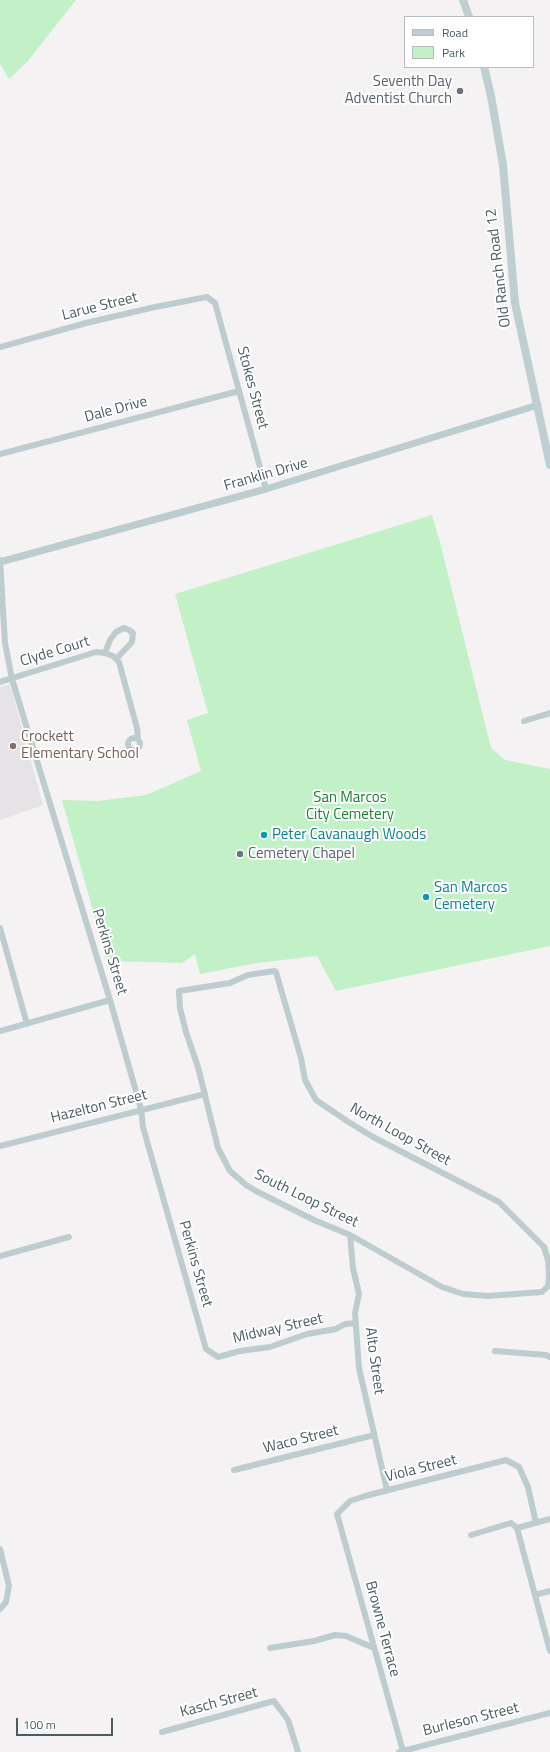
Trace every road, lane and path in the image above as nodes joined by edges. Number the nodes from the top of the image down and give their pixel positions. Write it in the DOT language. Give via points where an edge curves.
graph roads {
  1 [pos="463,0"];
  2 [pos="469,16"];
  3 [pos="484,68"];
  4 [pos="207,297"];
  5 [pos="0,347"];
  6 [pos="239,391"];
  7 [pos="538,405"];
  8 [pos="546,430"];
  9 [pos="0,454"];
  10 [pos="550,465"];
  11 [pos="266,489"];
  12 [pos="0,561"];
  13 [pos="105,652"];
  14 [pos="116,659"];
  15 [pos="12,679"];
  16 [pos="0,682"];
  17 [pos="550,713"];
  18 [pos="524,721"];
  19 [pos="138,739"];
  20 [pos="0,928"];
  21 [pos="179,991"];
  22 [pos="110,1000"];
  23 [pos="27,1024"];
  24 [pos="0,1031"];
  25 [pos="205,1094"];
  26 [pos="141,1110"];
  27 [pos="0,1146"];
  28 [pos="350,1235"];
  29 [pos="68,1237"];
  30 [pos="0,1256"];
  31 [pos="546,1288"];
  32 [pos="356,1323"];
  33 [pos="206,1349"];
  34 [pos="495,1351"];
  35 [pos="550,1357"];
  36 [pos="374,1435"];
  37 [pos="234,1470"];
  38 [pos="387,1490"];
  39 [pos="337,1514"];
  40 [pos="550,1520"];
  41 [pos="536,1523"];
  42 [pos="517,1528"];
  43 [pos="471,1535"];
  44 [pos="0,1550"];
  45 [pos="550,1591"];
  46 [pos="535,1595"];
  47 [pos="0,1609"];
  48 [pos="270,1648"];
  49 [pos="374,1648"];
  50 [pos="550,1651"];
  51 [pos="550,1713"];
  52 [pos="162,1732"];
  53 [pos="424,1745"];
  54 [pos="298,1752"];
  55 [pos="401,1752"];
  56 [pos="425,1752"];
  1 -- 2 [label="main road"];
  3 -- 7 [label="main road, Old Ranch Road 12" via="503,165 515,303"];
  4 -- 5 [label="street, Larue Street" via="147,308"];
  4 -- 6 [label="street, Stokes Street" via="215,303"];
  6 -- 9 [label="street, Dale Drive"];
  6 -- 11 [label="street, Stokes Street"];
  7 -- 8 [label="main road, Old Ranch Road 12"];
  7 -- 11 [label="street, Franklin Drive"];
  8 -- 10 [label="main road, Old Ranch Road 12"];
  11 -- 12 [label="street, Franklin Drive"];
  12 -- 15 [label="street, Perkins Street" via="5,643"];
  13 -- 14 [label="street, Clyde Court"];
  13 -- 14 [label="street" via="116,632 124,628 129,630 133,634 132,642"];
  13 -- 15 [label="street, Clyde Court" via="96,652"];
  14 -- 19 [label="street" via="119,662"];
  15 -- 16 [label="street, Clyde Court"];
  15 -- 22 [label="street, Perkins Street"];
  17 -- 18 [label="street"];
  20 -- 23 [label="street"];
  21 -- 25 [label="street, South Loop Street" via="186,1032"];
  21 -- 31 [label="street, North Loop Street" via="230,983 260,972 276,972 305,1080 316,1100 347,1122 499,1202 544,1248 549,1275"];
  22 -- 23 [label="street"];
  22 -- 26 [label="street, Perkins Street"];
  23 -- 24 [label="street"];
  25 -- 26 [label="street, Hazelton Street"];
  25 -- 28 [label="street, South Loop Street" via="218,1148 230,1171 256,1191"];
  26 -- 27 [label="street, Hazelton Street"];
  26 -- 33 [label="street, Perkins Street" via="143,1128"];
  28 -- 31 [label="street, South Loop Street" via="442,1287 463,1294 524,1294 542,1292"];
  28 -- 32 [label="street, Alto Street" via="353,1268 359,1294 355,1313"];
  29 -- 30 [label="street"];
  32 -- 33 [label="street, Midway Street" via="307,1334 270,1347 218,1357"];
  32 -- 36 [label="street, Alto Street" via="360,1368"];
  34 -- 35 [label="street"];
  36 -- 37 [label="street, Waco Street"];
  36 -- 38 [label="street, Alto Street"];
  38 -- 39 [label="street, Viola Street" via="350,1501"];
  38 -- 41 [label="street, Viola Street" via="506,1460 519,1466 528,1487"];
  39 -- 49 [label="street, Browne Terrace"];
  40 -- 41 [label="street"];
  41 -- 42 [label="street"];
  42 -- 43 [label="street" via="511,1524"];
  42 -- 46 [label="street"];
  44 -- 47 [label="street" via="9,1586 7,1598"];
  45 -- 46 [label="street"];
  46 -- 50 [label="street"];
  48 -- 49 [label="street" via="334,1635 346,1636"];
  49 -- 55 [label="street, Browne Terrace"];
  51 -- 53 [label="street, Burleson Street"];
  52 -- 54 [label="street, Kasch Street" via="274,1701 288,1720"];
  53 -- 55 [label="street, Burleson Street"];
  53 -- 56 [label="street"];
}
